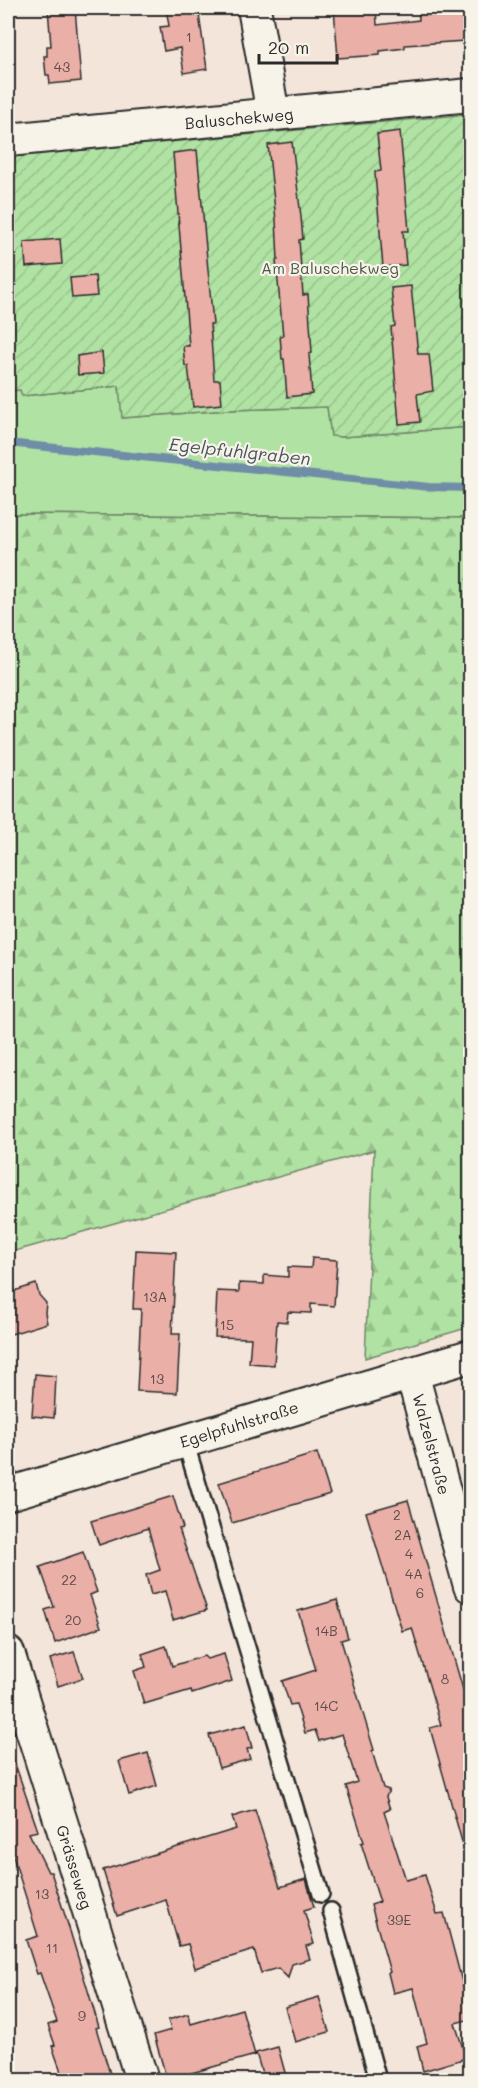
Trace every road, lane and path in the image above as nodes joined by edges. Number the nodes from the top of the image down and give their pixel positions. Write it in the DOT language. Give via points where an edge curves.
graph roads {
  1 [pos="254,8"];
  2 [pos="471,95"];
  3 [pos="273,114"];
  4 [pos="8,140"];
  5 [pos="471,1356"];
  6 [pos="412,1373"];
  7 [pos="185,1440"];
  8 [pos="8,1494"];
  9 [pos="471,1586"];
  10 [pos="8,1653"];
  11 [pos="321,1894"];
  12 [pos="331,1911"];
  13 [pos="142,2080"];
  14 [pos="378,2080"];
  1 -- 3 [label="street"];
  2 -- 3 [label="street, Baluschekweg"];
  3 -- 4 [label="street, Baluschekweg"];
  5 -- 6 [label="street, Egelpfuhlstraße"];
  6 -- 7 [label="street, Egelpfuhlstraße"];
  6 -- 9 [label="street, Walzelstraße"];
  7 -- 8 [label="street, Egelpfuhlstraße"];
  7 -- 11 [label="lane"];
  10 -- 13 [label="street, Grässeweg"];
  12 -- 14 [label="lane"];
}
